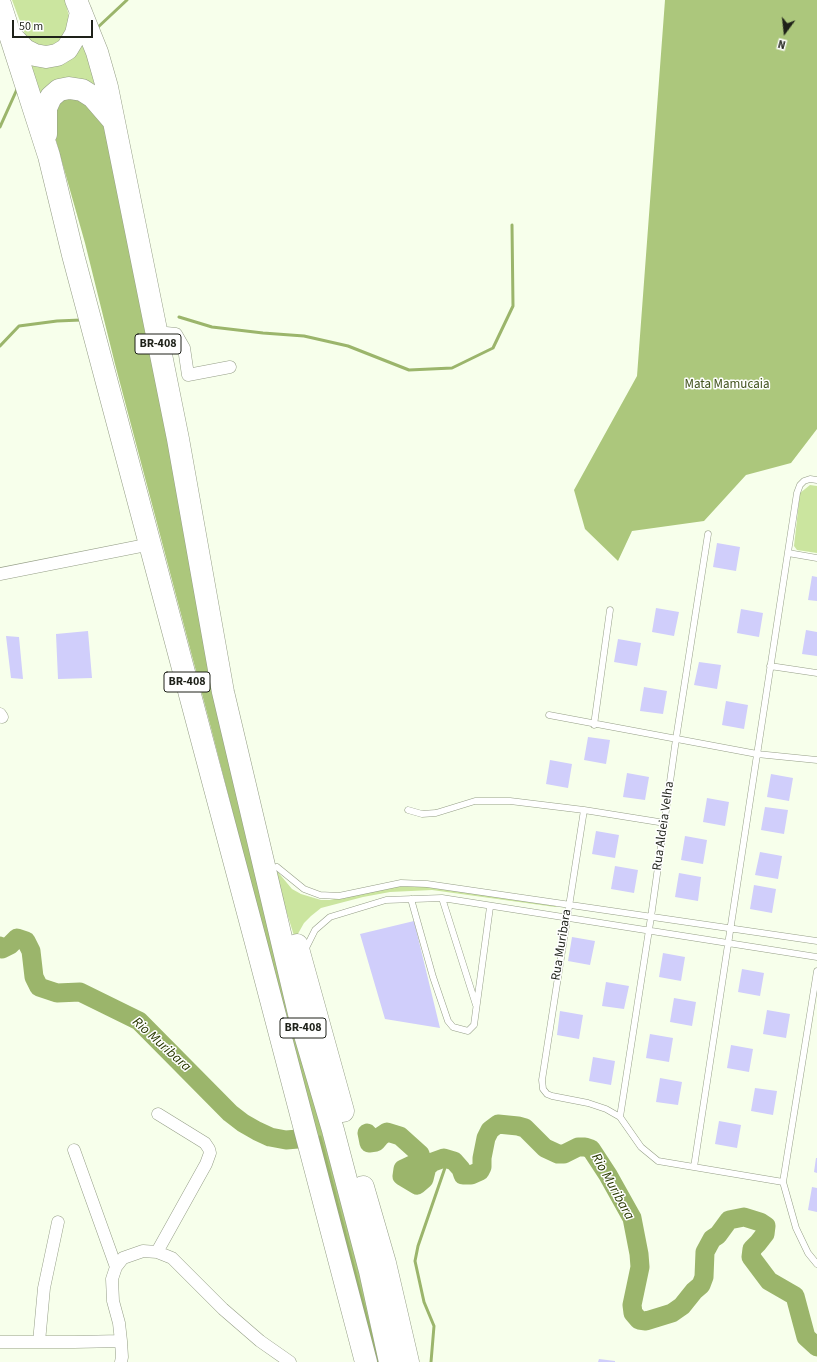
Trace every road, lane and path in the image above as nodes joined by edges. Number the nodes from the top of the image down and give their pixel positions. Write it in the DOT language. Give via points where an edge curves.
graph roads {
  1 [pos="0,4"];
  2 [pos="78,6"];
  3 [pos="11,36"];
  4 [pos="113,122"];
  5 [pos="48,156"];
  6 [pos="156,332"];
  7 [pos="230,368"];
  8 [pos="817,480"];
  9 [pos="708,534"];
  10 [pos="151,544"];
  11 [pos="788,553"];
  12 [pos="817,558"];
  13 [pos="0,574"];
  14 [pos="610,610"];
  15 [pos="770,666"];
  16 [pos="817,673"];
  17 [pos="223,692"];
  18 [pos="549,716"];
  19 [pos="594,725"];
  20 [pos="676,740"];
  21 [pos="757,754"];
  22 [pos="817,760"];
  23 [pos="408,810"];
  24 [pos="584,810"];
  25 [pos="665,823"];
  26 [pos="277,867"];
  27 [pos="474,890"];
  28 [pos="442,898"];
  29 [pos="411,900"];
  30 [pos="473,904"];
  31 [pos="568,905"];
  32 [pos="490,907"];
  33 [pos="652,917"];
  34 [pos="566,919"];
  35 [pos="730,928"];
  36 [pos="649,931"];
  37 [pos="817,941"];
  38 [pos="728,943"];
  39 [pos="301,957"];
  40 [pos="817,957"];
  41 [pos="817,971"];
  42 [pos="476,1007"];
  43 [pos="158,1114"];
  44 [pos="620,1117"];
  45 [pos="74,1150"];
  46 [pos="694,1167"];
  47 [pos="783,1182"];
  48 [pos="58,1222"];
  49 [pos="157,1252"];
  50 [pos="817,1264"];
  51 [pos="116,1267"];
  52 [pos="121,1341"];
  53 [pos="0,1342"];
  54 [pos="39,1342"];
  55 [pos="287,1361"];
  56 [pos="121,1362"];
  57 [pos="366,1362"];
  58 [pos="390,1362"];
  59 [pos="408,1362"];
  1 -- 3 [label="highway, BR-408"];
  2 -- 3 [label="highway" via="76,34 67,49 57,55 35,55 25,50"];
  2 -- 4 [label="highway, BR-408" via="97,52"];
  3 -- 5 [label="highway, BR-408"];
  4 -- 5 [label="highway" via="93,97 82,90 59,90 51,97 46,108"];
  4 -- 6 [label="highway, BR-408"];
  5 -- 10 [label="highway, BR-408"];
  6 -- 7 [label="street" via="176,334 184,348 188,375"];
  6 -- 17 [label="highway, BR-408" via="178,439"];
  8 -- 11 [label="lane" via="810,479 800,485"];
  9 -- 20 [label="lane, Rua Aldeia Velha"];
  10 -- 13 [label="street"];
  10 -- 57 [label="highway, BR-408"];
  11 -- 12 [label="lane"];
  11 -- 15 [label="lane"];
  14 -- 19 [label="lane"];
  15 -- 16 [label="lane"];
  15 -- 21 [label="lane"];
  17 -- 26 [label="highway" via="237,717 246,742"];
  17 -- 58 [label="highway, BR-408" via="300,1018 370,1271"];
  18 -- 19 [label="lane"];
  19 -- 20 [label="lane"];
  20 -- 21 [label="lane"];
  20 -- 25 [label="lane, Rua Aldeia Velha"];
  21 -- 22 [label="lane"];
  21 -- 35 [label="lane"];
  23 -- 24 [label="lane" via="422,814 436,813 476,801 510,801"];
  24 -- 25 [label="lane"];
  24 -- 31 [label="lane, Rua Muribara"];
  25 -- 33 [label="lane, Rua Aldeia Velha"];
  26 -- 27 [label="lane" via="304,889 320,895 339,896 401,883"];
  26 -- 39 [label="highway"];
  27 -- 30 [label="lane"];
  27 -- 31 [label="lane"];
  28 -- 29 [label="lane"];
  28 -- 30 [label="lane"];
  28 -- 42 [label="lane"];
  29 -- 39 [label="lane" via="386,900 330,918 315,930"];
  29 -- 42 [label="lane" via="448,1021 454,1027 468,1032 474,1025"];
  30 -- 32 [label="lane"];
  31 -- 33 [label="lane"];
  31 -- 34 [label="lane, Rua Muribara"];
  32 -- 34 [label="lane"];
  32 -- 42 [label="lane"];
  33 -- 35 [label="lane"];
  33 -- 36 [label="lane, Rua Aldeia Velha"];
  34 -- 36 [label="lane"];
  34 -- 44 [label="lane, Rua Muribara" via="542,1080 543,1089 552,1096 588,1103"];
  35 -- 37 [label="lane"];
  35 -- 38 [label="lane"];
  36 -- 38 [label="lane"];
  36 -- 44 [label="lane, Rua Aldeia Velha"];
  38 -- 40 [label="lane"];
  38 -- 46 [label="lane"];
  39 -- 59 [label="highway" via="385,1263"];
  41 -- 47 [label="lane"];
  43 -- 49 [label="street" via="205,1143 210,1153"];
  44 -- 46 [label="lane" via="641,1147 653,1158 664,1163"];
  45 -- 51 [label="street"];
  46 -- 47 [label="lane"];
  47 -- 50 [label="lane" via="796,1228 808,1253"];
  48 -- 54 [label="street" via="44,1288"];
  49 -- 51 [label="street" via="143,1251 123,1258"];
  49 -- 55 [label="street" via="172,1258 222,1309"];
  51 -- 52 [label="street" via="112,1279 113,1301"];
  52 -- 54 [label="street"];
  52 -- 56 [label="street"];
  53 -- 54 [label="street"];
}
